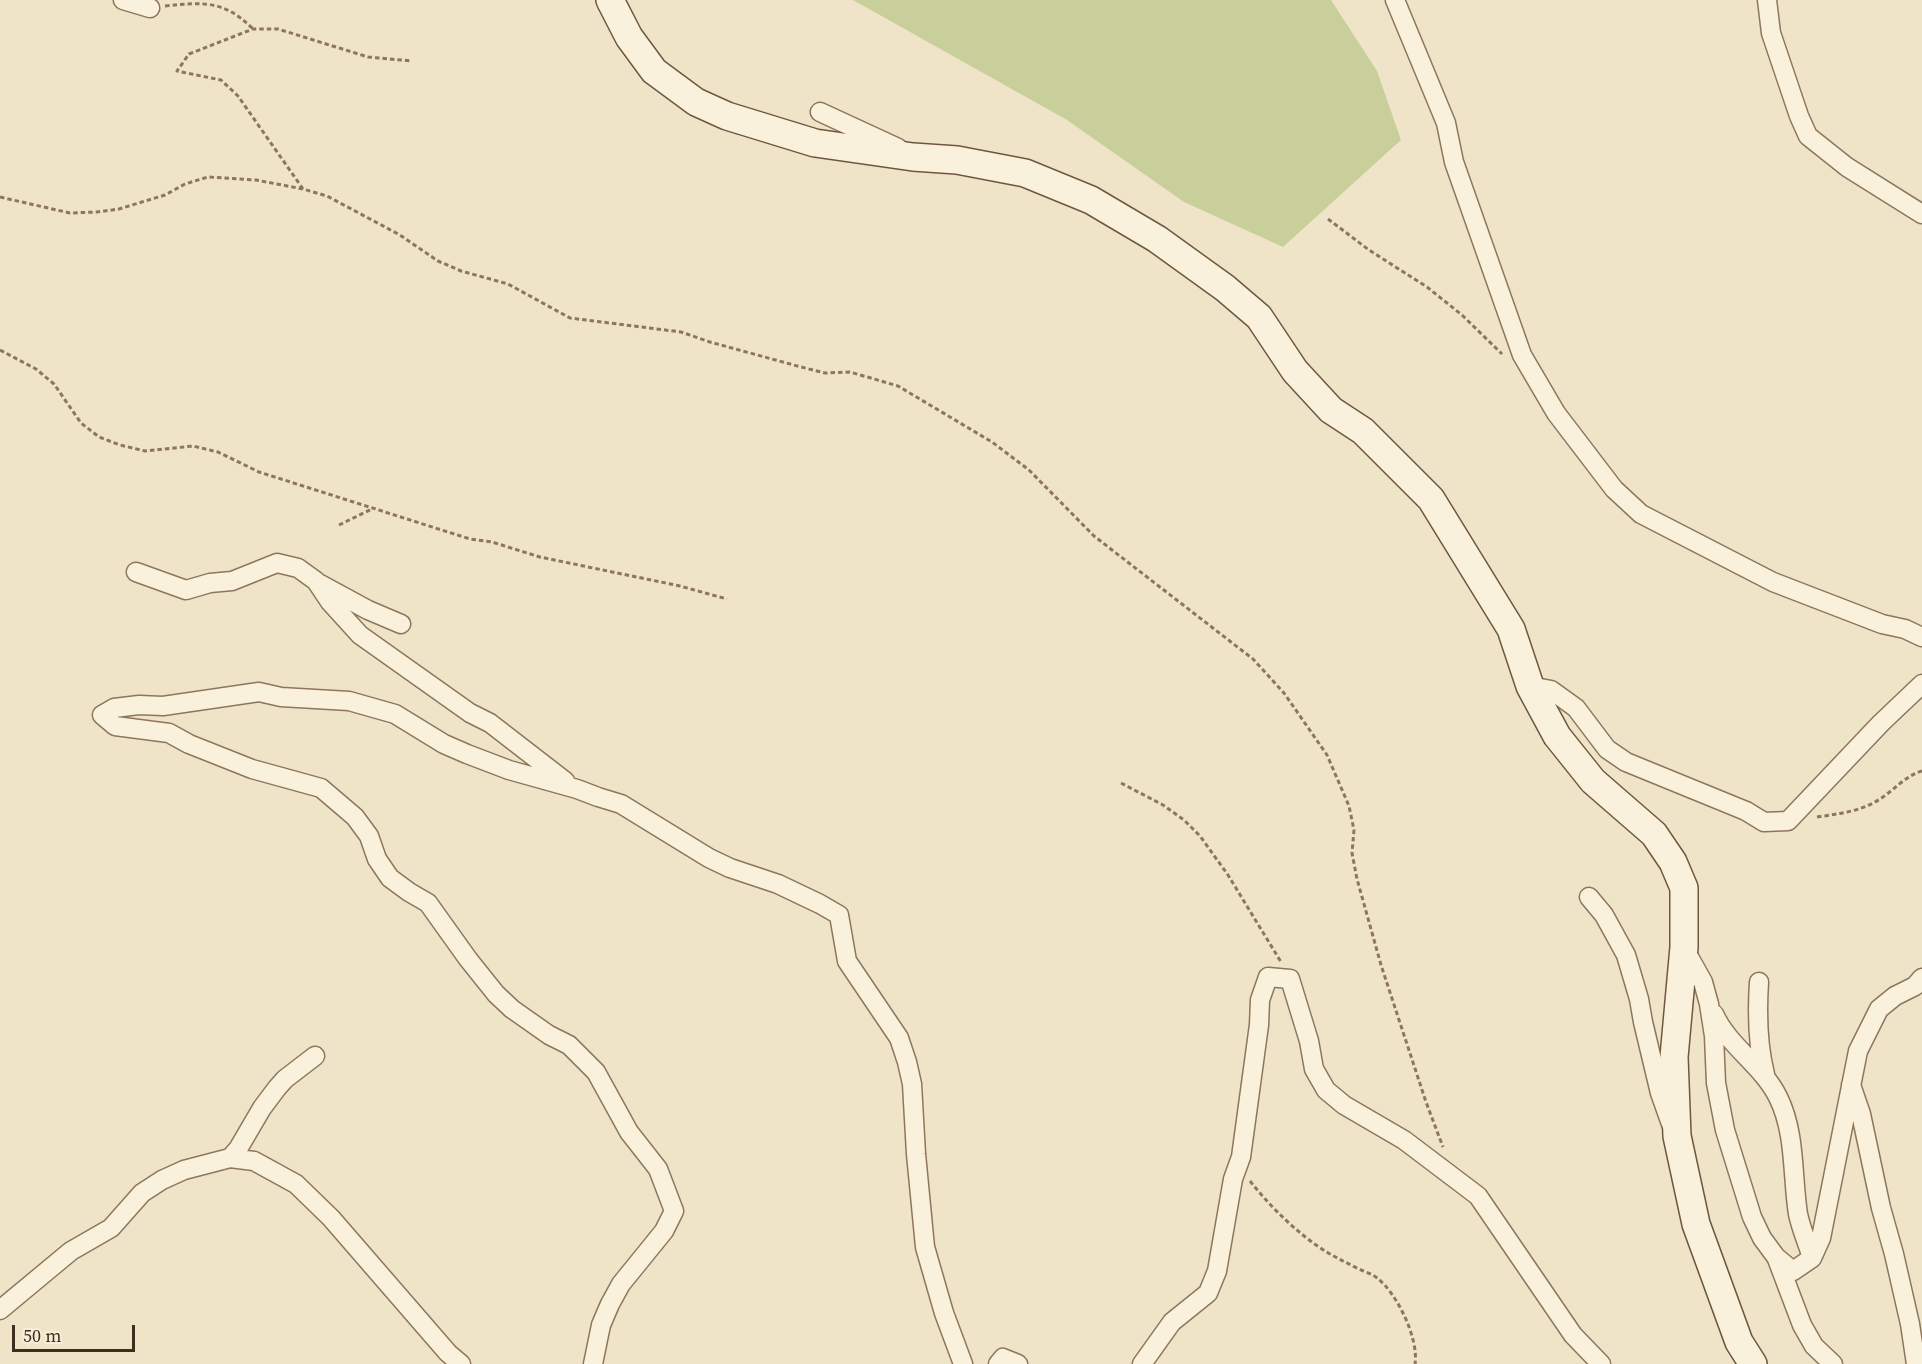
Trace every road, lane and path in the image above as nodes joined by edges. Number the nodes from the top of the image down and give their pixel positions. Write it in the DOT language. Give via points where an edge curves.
graph roads {
  1 [pos="123,0"];
  2 [pos="610,0"];
  3 [pos="1395,0"];
  4 [pos="1767,0"];
  5 [pos="150,8"];
  6 [pos="253,29"];
  7 [pos="412,61"];
  8 [pos="820,111"];
  9 [pos="913,157"];
  10 [pos="303,189"];
  11 [pos="0,196"];
  12 [pos="1922,214"];
  13 [pos="1328,219"];
  14 [pos="0,350"];
  15 [pos="1503,354"];
  16 [pos="374,508"];
  17 [pos="339,525"];
  18 [pos="136,572"];
  19 [pos="316,581"];
  20 [pos="727,599"];
  21 [pos="401,624"];
  22 [pos="1922,637"];
  23 [pos="1922,684"];
  24 [pos="1530,686"];
  25 [pos="1922,771"];
  26 [pos="1121,783"];
  27 [pos="577,789"];
  28 [pos="1788,821"];
  29 [pos="1589,897"];
  30 [pos="1684,947"];
  31 [pos="1922,978"];
  32 [pos="1290,979"];
  33 [pos="1759,982"];
  34 [pos="1709,1004"];
  35 [pos="315,1056"];
  36 [pos="1766,1078"];
  37 [pos="1850,1084"];
  38 [pos="1677,1136"];
  39 [pos="1446,1154"];
  40 [pos="1240,1157"];
  41 [pos="230,1158"];
  42 [pos="1776,1257"];
  43 [pos="1812,1258"];
  44 [pos="0,1310"];
  45 [pos="1145,1363"];
  46 [pos="461,1364"];
  47 [pos="593,1364"];
  48 [pos="963,1364"];
  49 [pos="998,1364"];
  50 [pos="1018,1364"];
  51 [pos="1415,1364"];
  52 [pos="1601,1364"];
  53 [pos="1754,1364"];
  54 [pos="1833,1364"];
  55 [pos="1916,1364"];
  1 -- 5 [label="street"];
  2 -- 9 [label="street" via="629,37 654,71 696,102 727,116 815,143"];
  3 -- 22 [label="street" via="1446,123 1454,162 1522,355 1556,414 1614,489 1641,514 1773,582"];
  4 -- 12 [label="street" via="1771,33 1808,136 1847,167"];
  5 -- 6 [label="path" via="214,3 236,12"];
  6 -- 7 [label="path" via="278,29 368,57"];
  6 -- 10 [label="path" via="189,54 177,71 221,80 238,96"];
  8 -- 9 [label="street"];
  9 -- 24 [label="street" via="957,160 1025,173 1091,200 1157,239 1259,317 1295,371 1331,410 1363,431 1431,499 1511,629"];
  10 -- 11 [label="path" via="256,180 208,177 165,195 97,213 70,213"];
  10 -- 39 [label="path" via="327,196 400,235 438,261 507,284 570,318 681,332 825,373 850,372 898,386 1011,455 1095,536 1253,659 1300,713 1327,755 1346,798 1354,830 1352,853 1357,879 1380,965"];
  13 -- 15 [label="path" via="1427,287"];
  14 -- 16 [label="path" via="36,369 54,384 81,423 99,437 146,451 193,446 218,452 259,472"];
  16 -- 17 [label="path"];
  16 -- 20 [label="path" via="470,539"];
  18 -- 19 [label="street" via="186,590 232,581 276,563 298,568"];
  19 -- 21 [label="street"];
  19 -- 27 [label="street" via="360,635 490,723"];
  23 -- 28 [label="street"];
  24 -- 28 [label="street" via="1551,690 1576,708 1607,749 1626,762 1764,822"];
  24 -- 30 [label="street" via="1557,736 1593,782 1654,834 1673,862 1684,888"];
  25 -- 28 [label="path" via="1876,802 1854,811"];
  26 -- 32 [label="path" via="1170,810 1200,836"];
  27 -- 47 [label="street" via="466,754 395,714 349,701 259,692 163,706 114,708 102,715 115,726 169,733 252,769 321,788 355,817 390,878 428,903 496,994 540,1029 569,1045 596,1072 629,1132 658,1169 674,1211 664,1231 621,1284 610,1304"];
  27 -- 48 [label="street" via="621,804 709,858 778,884 839,915 847,961 899,1038 907,1062 925,1246"];
  29 -- 38 [label="street" via="1626,955 1660,1093"];
  30 -- 34 [label="street" via="1703,982"];
  30 -- 38 [label="street" via="1674,1057"];
  31 -- 37 [label="street" via="1879,1009 1858,1052"];
  32 -- 40 [label="street" via="1268,977 1260,1000"];
  32 -- 52 [label="street" via="1314,1069 1326,1090 1404,1140 1478,1196 1573,1335"];
  33 -- 36 [label="street" via="1759,1052"];
  34 -- 36 [label="street" via="1734,1045"];
  34 -- 42 [label="street" via="1716,1083 1725,1130 1752,1217"];
  35 -- 41 [label="street" via="285,1079"];
  36 -- 43 [label="street" via="1786,1120 1799,1217"];
  37 -- 43 [label="street" via="1821,1238"];
  37 -- 55 [label="street" via="1861,1114"];
  38 -- 53 [label="street" via="1696,1224 1739,1342"];
  40 -- 45 [label="street" via="1208,1293 1172,1322"];
  40 -- 51 [label="path" via="1249,1179 1280,1215 1316,1245 1377,1278 1393,1296 1412,1337"];
  41 -- 44 [label="street" via="184,1170 142,1193 111,1228 70,1251"];
  41 -- 46 [label="street" via="254,1161 296,1184"];
  42 -- 43 [label="street" via="1793,1271"];
  42 -- 54 [label="street" via="1802,1325 1814,1346"];
  49 -- 50 [label="street" via="1003,1358"];
}
